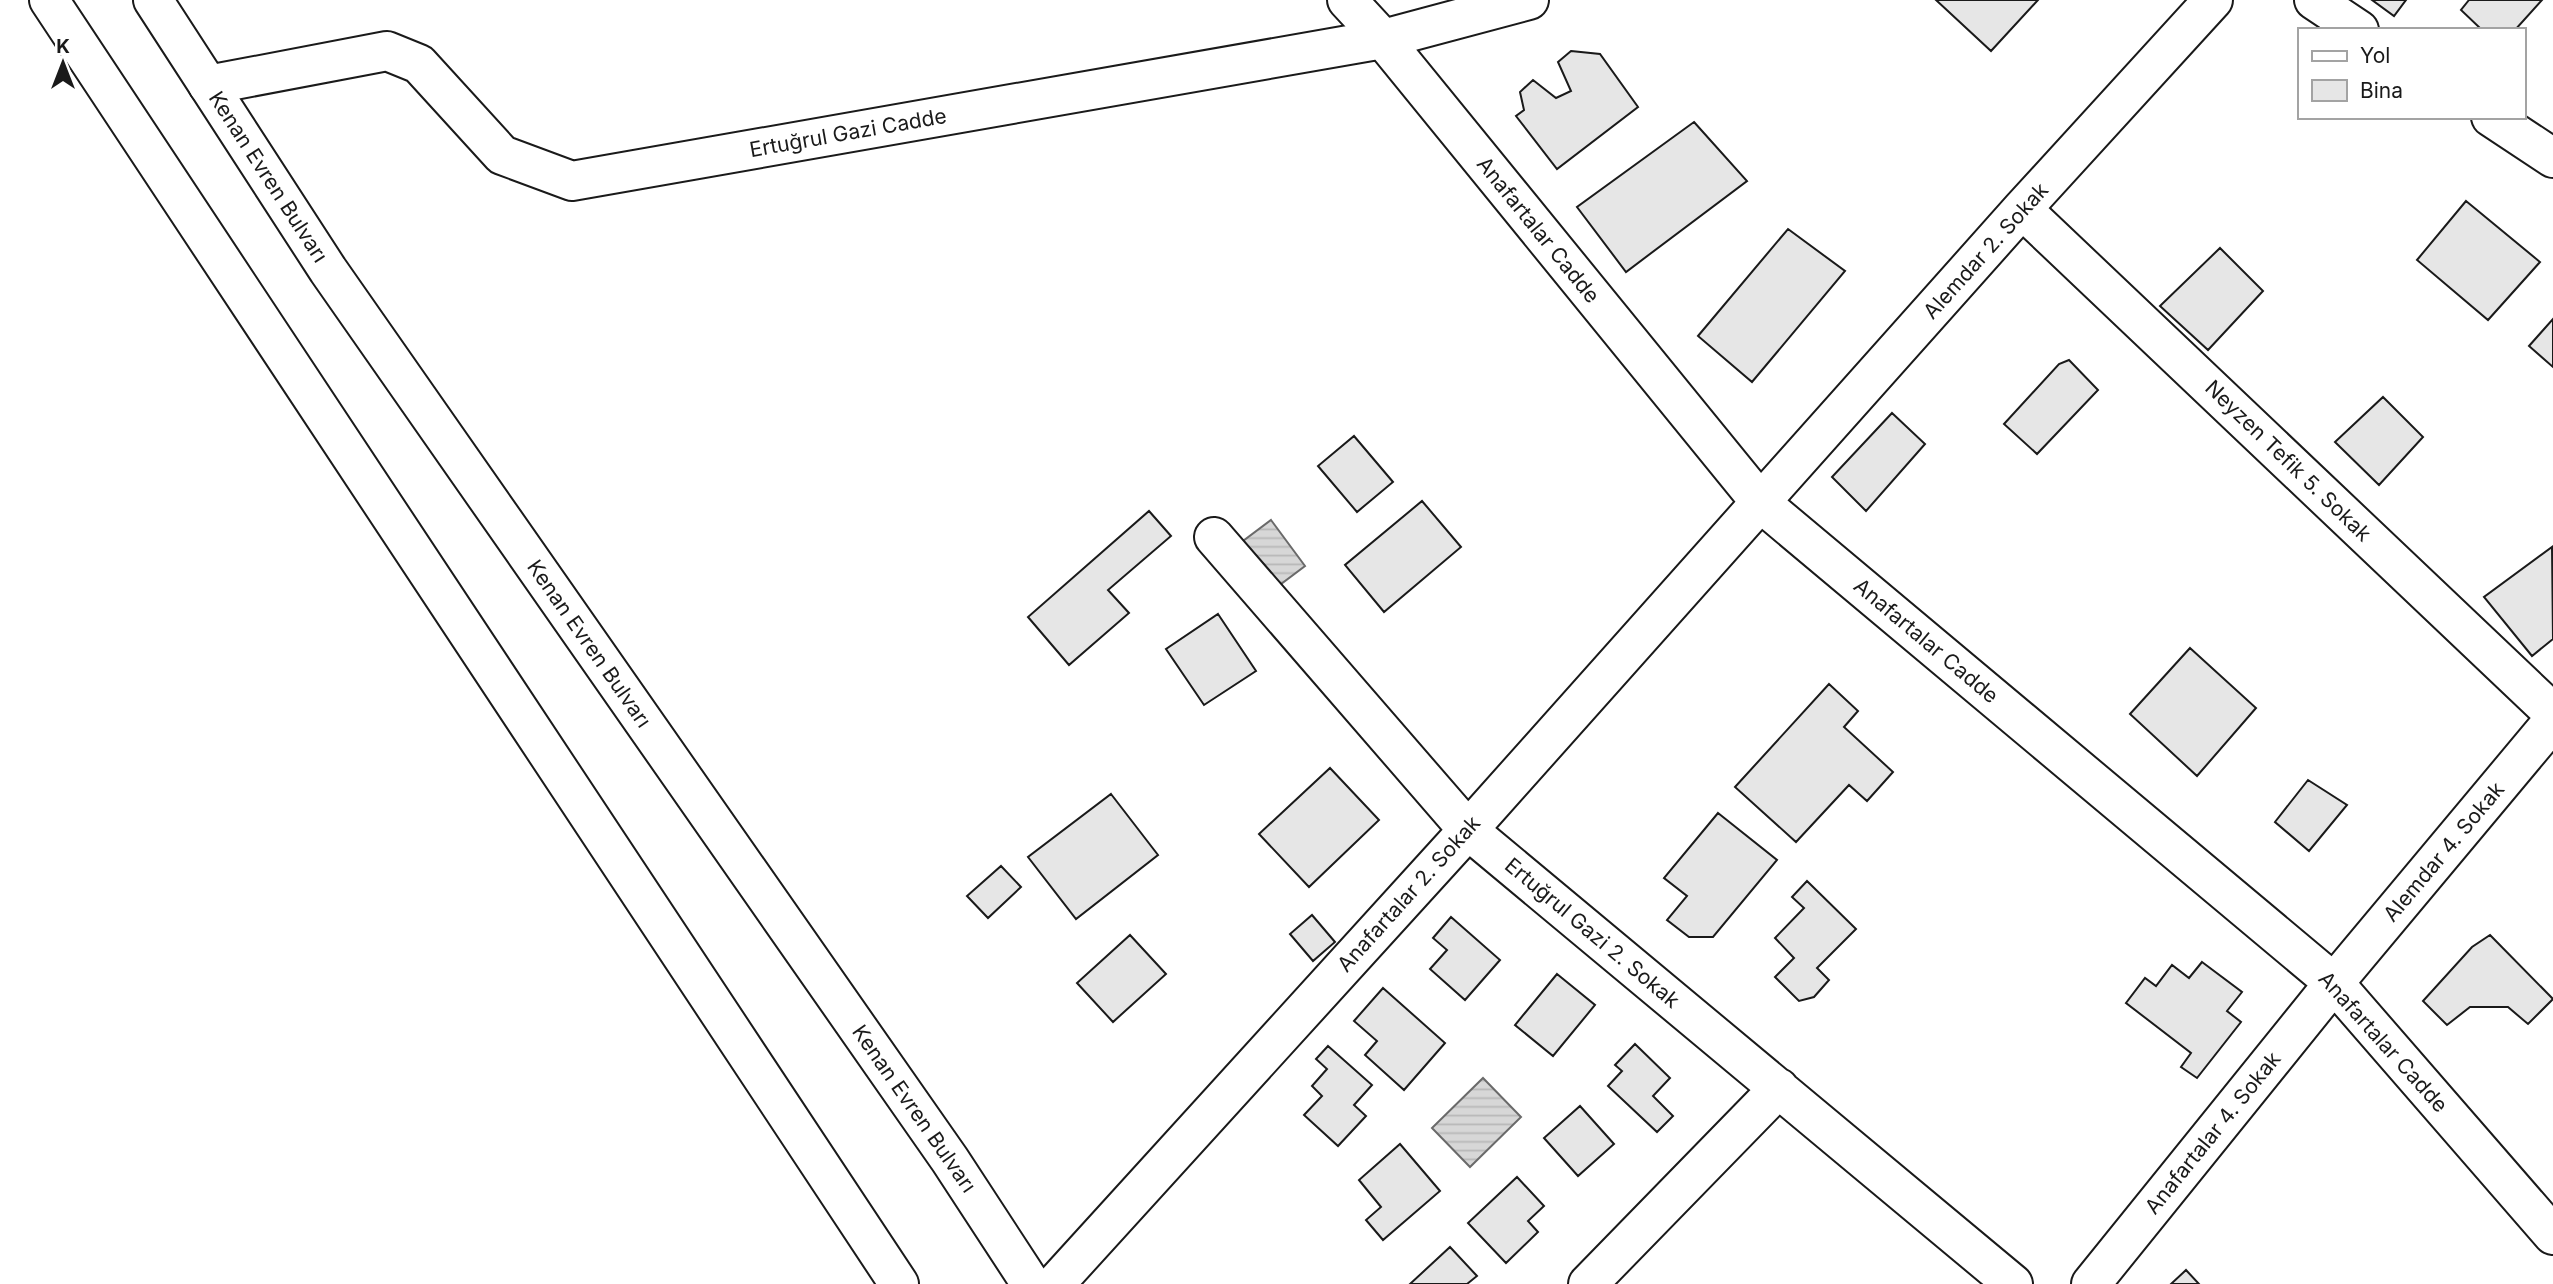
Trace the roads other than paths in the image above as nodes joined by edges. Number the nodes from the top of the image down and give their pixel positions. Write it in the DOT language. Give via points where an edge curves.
graph roads {
  1 [pos="49,0"];
  2 [pos="153,0"];
  3 [pos="1347,0"];
  4 [pos="1530,0"];
  5 [pos="2213,0"];
  6 [pos="2314,0"];
  7 [pos="2356,28"];
  8 [pos="1383,39"];
  9 [pos="208,85"];
  10 [pos="2494,119"];
  11 [pos="2553,158"];
  12 [pos="2022,209"];
  13 [pos="1761,503"];
  14 [pos="1214,537"];
  15 [pos="2553,713"];
  16 [pos="2553,721"];
  17 [pos="1468,830"];
  18 [pos="2334,983"];
  19 [pos="1779,1088"];
  20 [pos="2553,1235"];
  21 [pos="899,1284"];
  22 [pos="1031,1284"];
  23 [pos="1055,1284"];
  24 [pos="1588,1284"];
  25 [pos="2013,1284"];
  26 [pos="2091,1284"];
  1 -- 21 [label="street"];
  2 -- 9 [label="street, Kenan Evren Bulvarı"];
  3 -- 8 [label="street, Anafartalar Cadde"];
  4 -- 8 [label="street, Ertuğrul Gazi Cadde"];
  5 -- 12 [label="street, Alemdar 2. Sokak"];
  6 -- 7 [label="street"];
  8 -- 9 [label="street, Ertuğrul Gazi Cadde" via="572,181 502,155 419,64 387,51"];
  8 -- 13 [label="street, Anafartalar Cadde"];
  9 -- 22 [label="street, Kenan Evren Bulvarı" via="328,270 950,1160"];
  10 -- 11 [label="street"];
  12 -- 13 [label="street, Alemdar 2. Sokak"];
  12 -- 15 [label="street, Neyzen Tefik 5. Sokak"];
  13 -- 17 [label="street, Anafartalar 2. Sokak"];
  13 -- 18 [label="street, Anafartalar Cadde"];
  14 -- 17 [label="street, Ertuğrul Gazi 2. Sokak"];
  16 -- 18 [label="street, Alemdar 4. Sokak"];
  17 -- 19 [label="street, Ertuğrul Gazi 2. Sokak"];
  17 -- 23 [label="street, Anafartalar 2. Sokak"];
  18 -- 20 [label="street, Anafartalar Cadde"];
  18 -- 26 [label="street, Anafartalar 4. Sokak"];
  19 -- 24 [label="street"];
  19 -- 25 [label="street, Ertuğrul Gazi 2. Sokak"];
}
